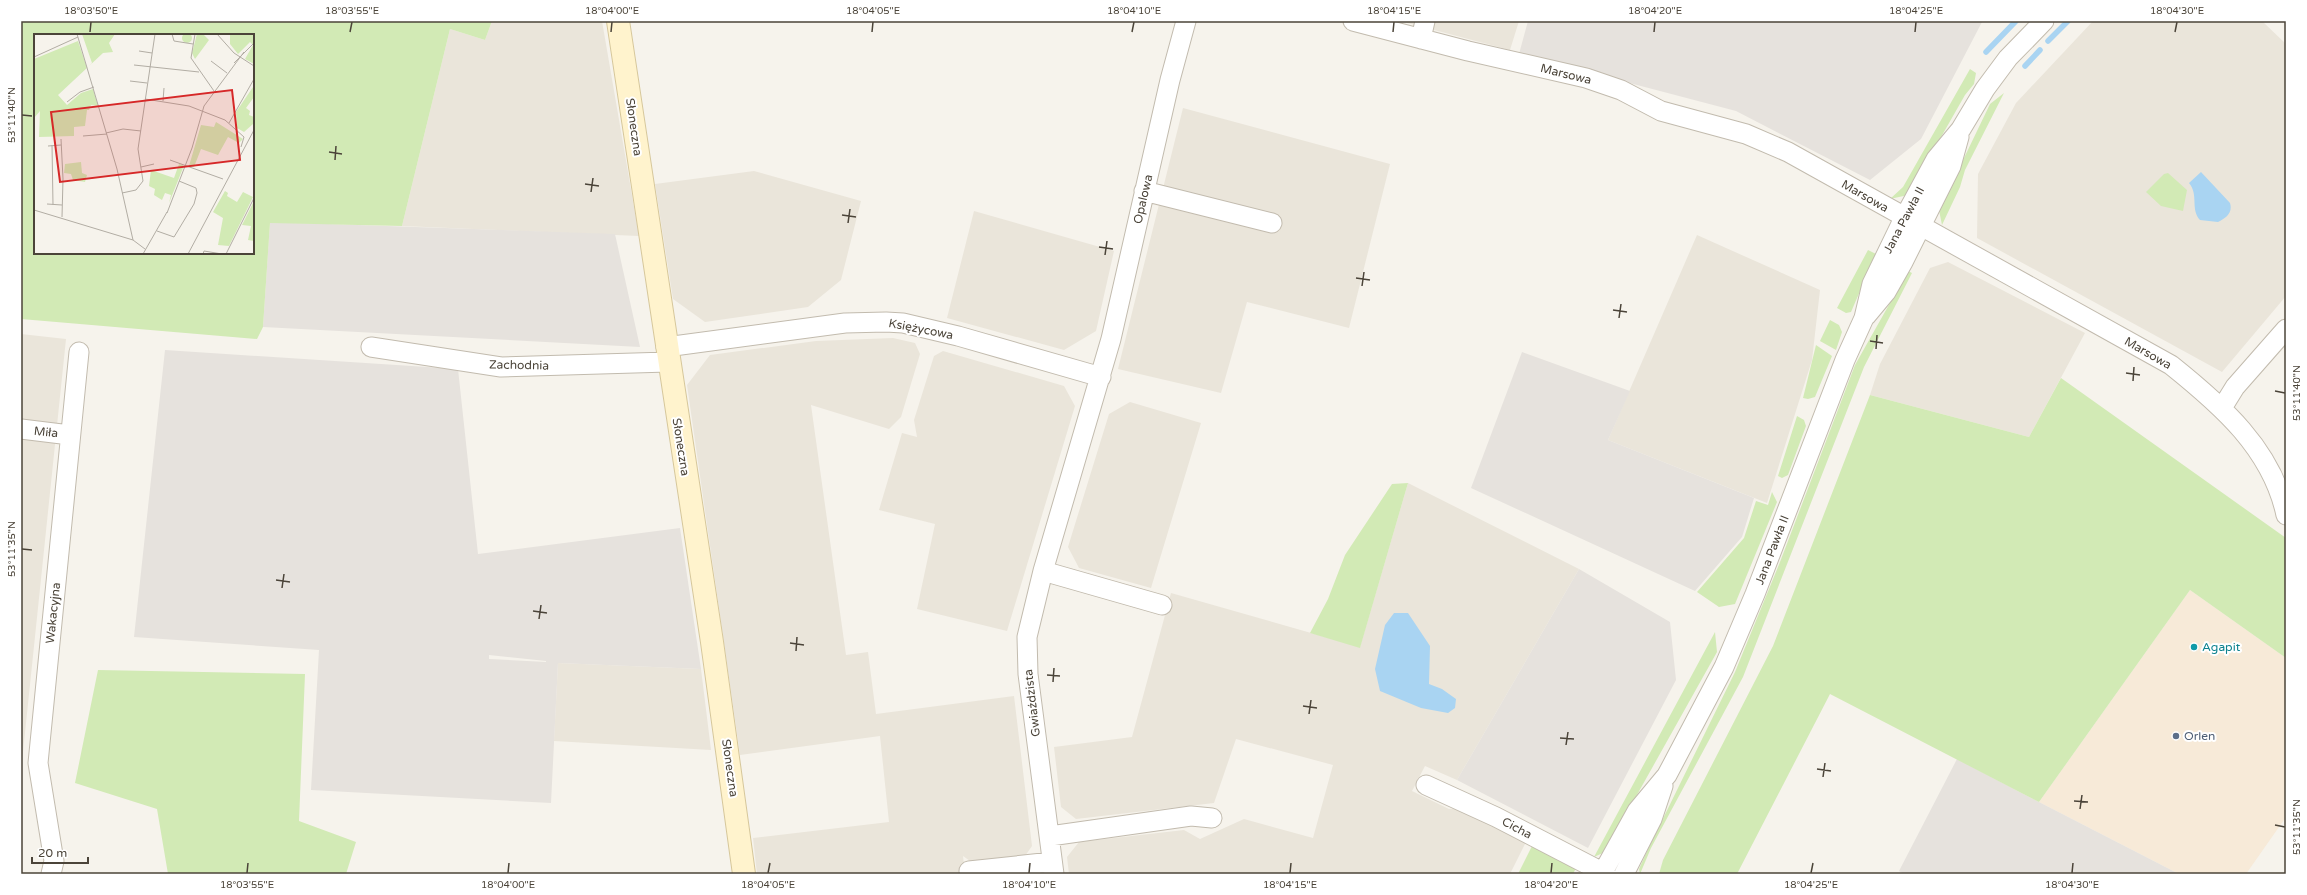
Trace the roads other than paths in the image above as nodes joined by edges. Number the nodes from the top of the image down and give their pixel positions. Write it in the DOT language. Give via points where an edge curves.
graph roads {
  1 [pos="618,21"];
  2 [pos="1186,21"];
  3 [pos="1353,21"];
  4 [pos="2044,21"];
  5 [pos="1423,30"];
  6 [pos="1961,129"];
  7 [pos="1144,191"];
  8 [pos="1904,218"];
  9 [pos="1272,223"];
  10 [pos="1921,227"];
  11 [pos="1864,318"];
  12 [pos="2286,329"];
  13 [pos="371,347"];
  14 [pos="79,352"];
  15 [pos="667,354"];
  16 [pos="1100,377"];
  17 [pos="2222,408"];
  18 [pos="21,429"];
  19 [pos="70,435"];
  20 [pos="2286,516"];
  21 [pos="1043,570"];
  22 [pos="1162,605"];
  23 [pos="1667,775"];
  24 [pos="1426,785"];
  25 [pos="1212,818"];
  26 [pos="1050,836"];
  27 [pos="1053,868"];
  28 [pos="969,871"];
  29 [pos="51,874"];
  30 [pos="744,874"];
  31 [pos="1604,874"];
  32 [pos="1624,874"];
  1 -- 15 [label="street, Słoneczna"];
  2 -- 7 [label="street, Opalowa"];
  3 -- 5 [label="street, Marsowa"];
  4 -- 6 [label="street, Jana Pawła II" via="1995,76"];
  5 -- 8 [label="street, Marsowa" via="1586,78 1621,90 1661,111 1746,134 1788,152"];
  6 -- 8 [label="street, Jana Pawła II" via="1936,160"];
  6 -- 10 [label="street, Jana Pawła II" via="1951,166"];
  7 -- 9 [label="street"];
  7 -- 16 [label="street, Opalowa" via="1111,340"];
  8 -- 10 [label="street, Marsowa"];
  8 -- 11 [label="street, Jana Pawła II" via="1872,284"];
  10 -- 11 [label="street, Jana Pawła II" via="1886,292"];
  10 -- 17 [label="street, Marsowa" via="2171,365"];
  11 -- 23 [label="street, Jana Pawła II" via="1845,360 1740,633"];
  12 -- 17 [label="street" via="2235,386"];
  13 -- 15 [label="street, Zachodnia" via="501,367"];
  14 -- 19 [label="street, Wakacyjna"];
  15 -- 16 [label="street, Księżycowa" via="845,323 886,322 903,323 951,334"];
  15 -- 30 [label="street, Słoneczna" via="713,650"];
  16 -- 21 [label="street, Gwiaździsta"];
  17 -- 20 [label="street, Marsowa" via="2260,452 2278,487"];
  18 -- 19 [label="street, Miła"];
  19 -- 29 [label="street, Wakacyjna" via="38,763 54,861"];
  21 -- 22 [label="street"];
  21 -- 26 [label="street, Gwiaździsta" via="1028,637 1028,674"];
  23 -- 31 [label="street, Jana Pawła II" via="1638,811"];
  23 -- 32 [label="street, Jana Pawła II" via="1652,819"];
  24 -- 31 [label="street, Cicha" via="1496,817"];
  25 -- 26 [label="street" via="1191,816"];
  26 -- 27 [label="street, Gwiaździsta"];
  27 -- 28 [label="street, Gwiaździsta"];
}
